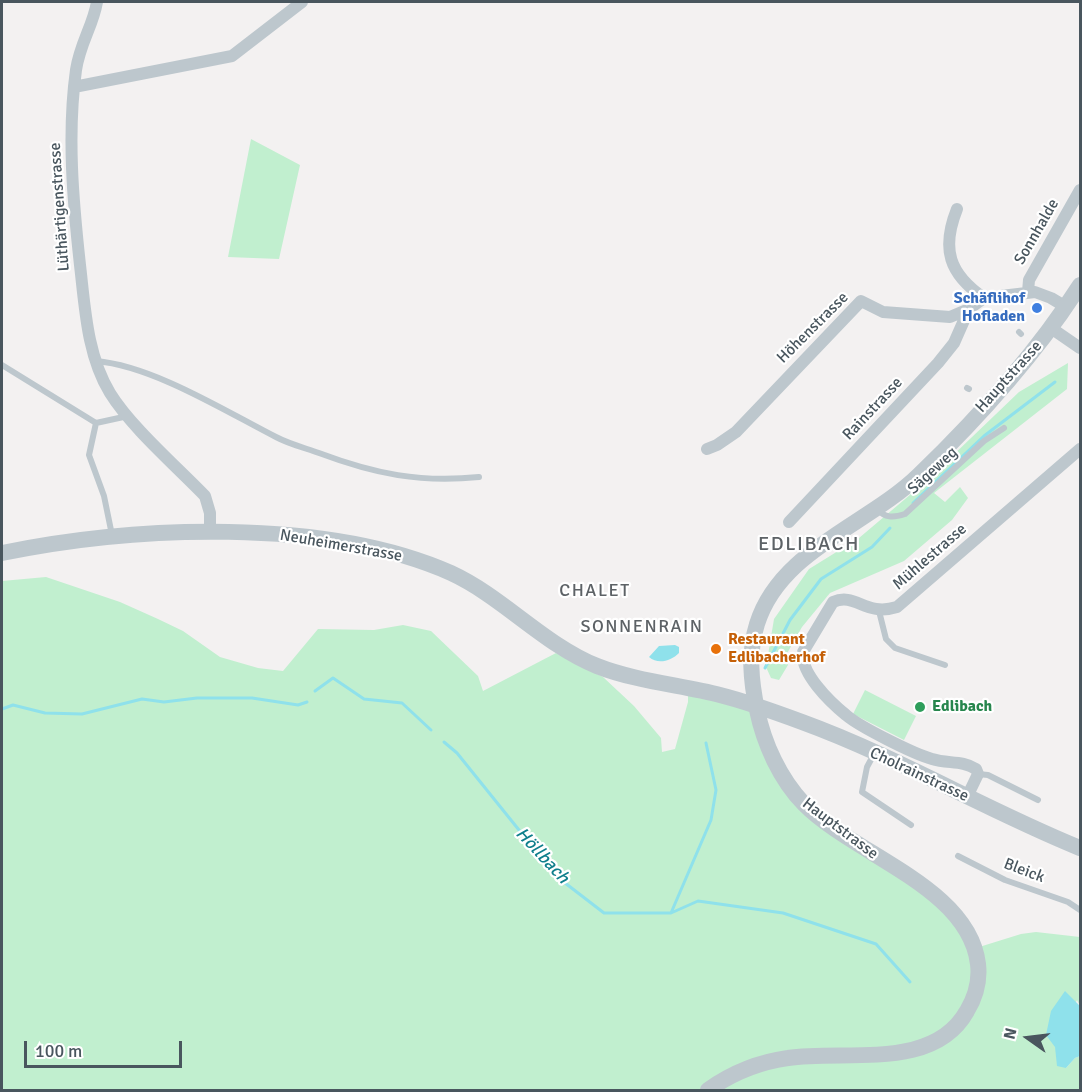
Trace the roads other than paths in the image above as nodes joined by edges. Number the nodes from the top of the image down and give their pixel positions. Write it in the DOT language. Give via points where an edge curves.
graph roads {
  1 [pos="97,2"];
  2 [pos="302,2"];
  3 [pos="74,87"];
  4 [pos="1080,190"];
  5 [pos="957,209"];
  6 [pos="1080,285"];
  7 [pos="1028,292"];
  8 [pos="984,298"];
  9 [pos="1066,307"];
  10 [pos="969,309"];
  11 [pos="1052,328"];
  12 [pos="1080,348"];
  13 [pos="96,361"];
  14 [pos="2,365"];
  15 [pos="128,416"];
  16 [pos="96,423"];
  17 [pos="1004,428"];
  18 [pos="707,449"];
  19 [pos="1080,449"];
  20 [pos="479,477"];
  21 [pos="877,508"];
  22 [pos="789,522"];
  23 [pos="210,532"];
  24 [pos="112,536"];
  25 [pos="2,552"];
  26 [pos="879,611"];
  27 [pos="945,665"];
  28 [pos="756,706"];
  29 [pos="874,753"];
  30 [pos="978,774"];
  31 [pos="967,797"];
  32 [pos="1038,800"];
  33 [pos="911,825"];
  34 [pos="1080,848"];
  35 [pos="958,856"];
  36 [pos="1080,910"];
  37 [pos="708,1090"];
  1 -- 3 [label="street, Lüthärtigenstrasse" via="82,40"];
  2 -- 3 [label="street" via="232,56"];
  3 -- 13 [label="street, Lüthärtigenstrasse" via="71,137 76,220 87,330"];
  4 -- 7 [label="street, Sonnhalde" via="1029,280"];
  5 -- 8 [label="street" via="950,232 953,268 967,286"];
  6 -- 9 [label="street, Hauptstrasse"];
  7 -- 8 [label="street, Höhenstrasse"];
  7 -- 9 [label="street, Höhenstrasse" via="1042,293"];
  8 -- 10 [label="street, Höhenstrasse"];
  9 -- 11 [label="street, Hauptstrasse"];
  10 -- 18 [label="street, Höhenstrasse" via="950,317 883,312 861,302 856,304 736,432"];
  10 -- 22 [label="street, Rainstrasse" via="954,343 938,363"];
  11 -- 12 [label="street"];
  11 -- 21 [label="street, Hauptstrasse" via="918,477"];
  13 -- 15 [label="street, Lüthärtigenstrasse" via="110,394"];
  13 -- 20 [label="lane" via="110,362 176,386 279,439 374,472 427,479"];
  14 -- 16 [label="lane"];
  15 -- 16 [label="lane"];
  15 -- 23 [label="street, Lüthärtigenstrasse" via="205,496"];
  16 -- 24 [label="lane" via="89,455 104,496"];
  17 -- 21 [label="lane, Sägeweg" via="984,441 905,514 893,517"];
  19 -- 26 [label="street, Mühlestrasse" via="904,602"];
  21 -- 28 [label="street, Hauptstrasse" via="800,561 772,594 752,646"];
  23 -- 24 [label="street, Neuheimerstrasse"];
  23 -- 28 [label="street, Neuheimerstrasse" via="318,540 423,562 479,589 596,665"];
  24 -- 25 [label="street, Neuheimerstrasse"];
  26 -- 27 [label="lane" via="886,639 895,648"];
  26 -- 30 [label="street" via="848,599 833,602 803,652 807,670 853,720 922,755 962,762"];
  28 -- 29 [label="street, Cholrainstrasse"];
  28 -- 37 [label="street, Hauptstrasse" via="772,756 803,803 947,906 963,923 976,949 979,974 974,1000 963,1019 931,1044 891,1053 788,1058 735,1073"];
  29 -- 31 [label="street, Cholrainstrasse"];
  29 -- 33 [label="lane" via="862,792"];
  30 -- 31 [label="street"];
  30 -- 32 [label="lane" via="988,775"];
  31 -- 34 [label="street, Cholrainstrasse"];
  35 -- 36 [label="lane, Bleick"];
}
